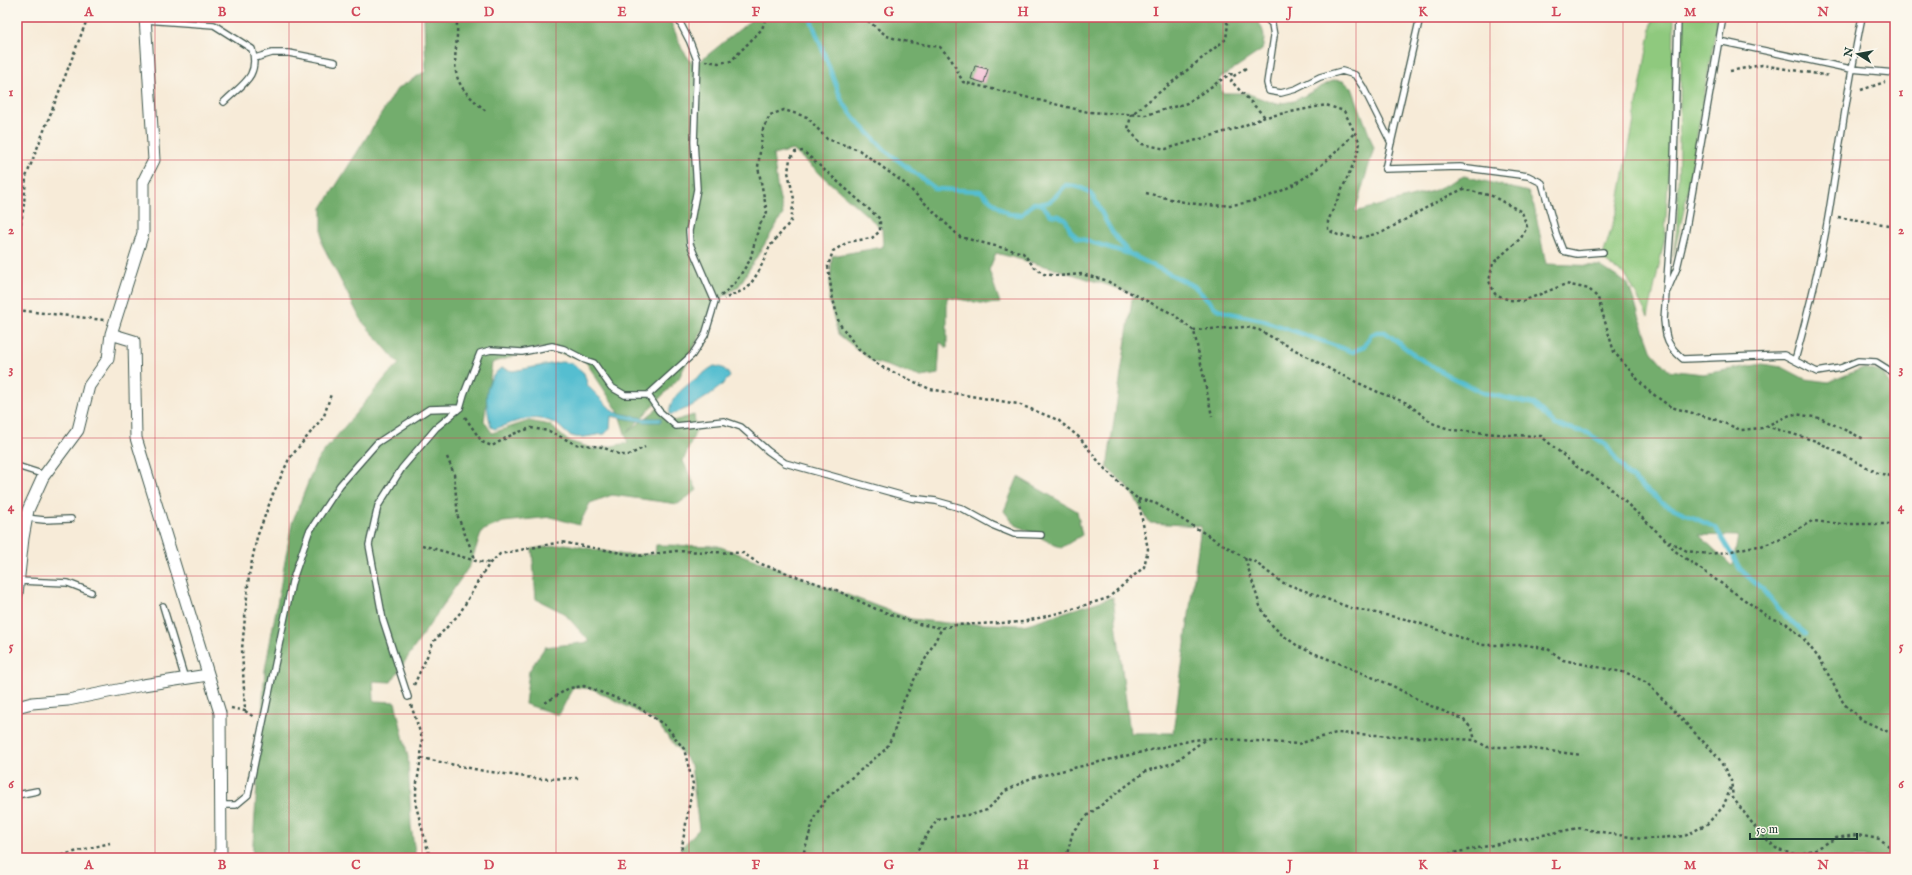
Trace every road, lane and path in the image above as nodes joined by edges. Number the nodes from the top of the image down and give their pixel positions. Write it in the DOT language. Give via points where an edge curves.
graph roads {
  1 [pos="88,17"];
  2 [pos="456,17"];
  3 [pos="677,17"];
  4 [pos="766,17"];
  5 [pos="821,17"];
  6 [pos="833,17"];
  7 [pos="863,17"];
  8 [pos="1223,17"];
  9 [pos="1265,17"];
  10 [pos="1420,17"];
  11 [pos="1678,17"];
  12 [pos="1724,17"];
  13 [pos="1862,17"];
  14 [pos="145,19"];
  15 [pos="1719,41"];
  16 [pos="255,58"];
  17 [pos="696,60"];
  18 [pos="335,62"];
  19 [pos="1246,68"];
  20 [pos="1851,69"];
  21 [pos="1730,71"];
  22 [pos="1895,73"];
  23 [pos="1235,75"];
  24 [pos="1850,79"];
  25 [pos="1890,82"];
  26 [pos="1861,90"];
  27 [pos="224,102"];
  28 [pos="487,112"];
  29 [pos="1131,115"];
  30 [pos="1265,117"];
  31 [pos="1355,132"];
  32 [pos="1391,143"];
  33 [pos="1146,193"];
  34 [pos="1828,219"];
  35 [pos="1895,226"];
  36 [pos="17,248"];
  37 [pos="1603,252"];
  38 [pos="1665,295"];
  39 [pos="715,302"];
  40 [pos="17,310"];
  41 [pos="1192,330"];
  42 [pos="111,334"];
  43 [pos="1795,360"];
  44 [pos="1895,376"];
  45 [pos="331,394"];
  46 [pos="648,395"];
  47 [pos="460,408"];
  48 [pos="1212,416"];
  49 [pos="1766,426"];
  50 [pos="1864,439"];
  51 [pos="645,447"];
  52 [pos="447,457"];
  53 [pos="17,466"];
  54 [pos="45,475"];
  55 [pos="1895,477"];
  56 [pos="1138,499"];
  57 [pos="26,518"];
  58 [pos="71,519"];
  59 [pos="1895,524"];
  60 [pos="1041,535"];
  61 [pos="20,537"];
  62 [pos="1666,540"];
  63 [pos="422,545"];
  64 [pos="1245,558"];
  65 [pos="476,561"];
  66 [pos="490,563"];
  67 [pos="19,581"];
  68 [pos="91,592"];
  69 [pos="17,594"];
  70 [pos="163,606"];
  71 [pos="942,628"];
  72 [pos="208,675"];
  73 [pos="185,679"];
  74 [pos="408,697"];
  75 [pos="545,703"];
  76 [pos="218,706"];
  77 [pos="17,707"];
  78 [pos="1895,735"];
  79 [pos="1207,739"];
  80 [pos="1475,740"];
  81 [pos="1582,755"];
  82 [pos="421,758"];
  83 [pos="579,778"];
  84 [pos="1732,787"];
  85 [pos="36,790"];
  86 [pos="17,795"];
  87 [pos="220,805"];
  88 [pos="110,842"];
  89 [pos="1895,851"];
  90 [pos="50,858"];
  91 [pos="221,858"];
  92 [pos="430,858"];
  93 [pos="677,858"];
  94 [pos="802,858"];
  95 [pos="910,858"];
  96 [pos="1066,858"];
  97 [pos="1418,858"];
  1 -- 36 [label="path" via="26,177"];
  2 -- 28 [label="path" via="456,76 464,92"];
  3 -- 17 [label="lane"];
  4 -- 17 [label="path" via="762,29 731,61 718,63"];
  5 -- 6 [label="path"];
  7 -- 29 [label="path" via="887,36 940,48 951,59 963,82 1088,112"];
  8 -- 29 [label="path" via="1228,24 1226,39"];
  9 -- 32 [label="lane" via="1272,24 1274,36 1267,83 1269,91 1281,93 1296,89 1320,77 1342,71 1355,75"];
  10 -- 32 [label="lane"];
  11 -- 38 [label="lane" via="1673,197"];
  12 -- 15 [label="lane"];
  13 -- 20 [label="lane"];
  14 -- 16 [label="lane" via="214,25 252,49"];
  14 -- 42 [label="street" via="154,160 143,182 143,233"];
  15 -- 20 [label="lane"];
  15 -- 38 [label="lane" via="1685,234 1677,268"];
  16 -- 18 [label="lane" via="272,53 289,53"];
  16 -- 27 [label="lane" via="253,74"];
  17 -- 39 [label="lane" via="694,142 697,189 688,231 690,244"];
  19 -- 23 [label="path"];
  20 -- 22 [label="lane"];
  20 -- 24 [label="lane"];
  21 -- 24 [label="path" via="1762,65"];
  23 -- 29 [label="path" via="1230,74 1187,103 1146,115"];
  23 -- 30 [label="path" via="1231,82"];
  24 -- 34 [label="lane"];
  25 -- 26 [label="path"];
  29 -- 30 [label="path" via="1128,129 1142,144 1166,149 1238,128"];
  30 -- 31 [label="path" via="1326,105 1344,111"];
  31 -- 33 [label="path" via="1336,153 1296,184 1268,197 1236,205 1197,204"];
  31 -- 49 [label="path" via="1360,143 1356,158 1328,221 1328,230 1338,235 1360,238 1383,232 1463,189 1492,196 1522,212 1527,227 1521,238 1493,263 1489,280 1495,294 1508,300 1523,301 1566,284 1589,289 1598,298 1614,352 1646,389 1670,407 1714,419 1741,430"];
  32 -- 37 [label="lane" via="1385,170 1460,167 1528,176 1542,183 1563,251 1577,254"];
  34 -- 35 [label="path" via="1836,216"];
  34 -- 43 [label="lane" via="1809,311"];
  38 -- 43 [label="lane" via="1666,339 1683,359 1784,355"];
  39 -- 41 [label="path" via="735,283 750,260 759,226 767,212 758,167 763,129 770,115 784,110 807,117 827,139 859,150 904,183 960,237 1023,253 1034,267 1044,274 1080,274 1105,280 1173,314"];
  39 -- 46 [label="lane" via="705,335 692,355"];
  39 -- 56 [label="path" via="748,288 770,246 791,221 794,199 788,172 790,159 795,152 803,151 880,219 880,231 872,238 848,242 833,251 828,266 839,322 859,350 882,367 930,389 1018,404 1058,420 1080,438 1103,467"];
  40 -- 42 [label="path" via="106,320"];
  41 -- 48 [label="path"];
  41 -- 62 [label="path" via="1246,327 1259,330 1337,373 1407,403 1432,423 1452,430 1541,436 1577,467 1607,485"];
  42 -- 54 [label="street" via="108,359 89,386 78,430"];
  42 -- 72 [label="street" via="134,341 136,438"];
  43 -- 44 [label="lane" via="1817,372 1840,368 1858,361 1876,362"];
  45 -- 76 [label="path" via="324,416 289,459 257,537 249,575 242,648 245,710"];
  46 -- 47 [label="lane" via="625,395 611,388 594,363 564,349 552,346 522,352 491,350 480,353"];
  46 -- 60 [label="lane" via="659,411 676,426 724,421 741,427 785,462 911,498 961,508 1014,534"];
  47 -- 51 [label="path" via="482,442 492,446 513,434 531,428 549,431 575,444 602,447 621,455 630,455"];
  47 -- 74 [label="lane" via="436,428 402,468 378,506 369,545 383,620"];
  47 -- 87 [label="lane" via="429,409 377,443 340,485 309,532 292,582 248,795 236,805"];
  49 -- 50 [label="path" via="1796,414 1820,418"];
  49 -- 55 [label="path" via="1816,441 1878,473"];
  52 -- 65 [label="path" via="454,474 458,517"];
  53 -- 54 [label="lane"];
  54 -- 57 [label="street"];
  56 -- 64 [label="path" via="1155,503"];
  56 -- 71 [label="path" via="1148,549 1144,567 1108,598 1066,612 1023,622"];
  57 -- 58 [label="lane"];
  57 -- 61 [label="street"];
  59 -- 62 [label="path" via="1812,521 1780,540 1761,546 1708,554 1687,551"];
  61 -- 67 [label="street"];
  62 -- 78 [label="path" via="1675,552 1769,617 1787,624 1803,638 1821,661 1844,704 1862,720"];
  63 -- 65 [label="path"];
  64 -- 80 [label="path" via="1260,606 1269,622 1281,634 1299,647 1464,719 1472,729"];
  64 -- 84 [label="path" via="1255,562 1281,582 1351,608 1410,620 1482,645 1527,645 1548,649 1563,660 1627,673 1647,683 1718,757 1731,780"];
  65 -- 66 [label="path"];
  66 -- 71 [label="path" via="500,554 561,542 638,556 675,551 744,554 758,563 836,590 876,609 919,624"];
  66 -- 74 [label="path" via="460,613 434,641"];
  67 -- 68 [label="lane" via="68,584"];
  67 -- 69 [label="street"];
  70 -- 73 [label="lane"];
  71 -- 94 [label="path" via="914,680 886,749 827,798 815,816"];
  72 -- 73 [label="street"];
  72 -- 76 [label="street"];
  73 -- 77 [label="street" via="68,700 32,702"];
  74 -- 82 [label="path" via="422,738"];
  75 -- 93 [label="path" via="569,688 584,686 635,706 666,726 684,749 693,784 681,852"];
  76 -- 87 [label="street"];
  79 -- 80 [label="path" via="1298,744 1336,733"];
  79 -- 95 [label="path" via="1031,778 1005,791 987,810 937,819 914,856"];
  79 -- 96 [label="path" via="1173,763 1146,771 1088,815 1073,831"];
  80 -- 81 [label="path" via="1487,747 1517,747"];
  82 -- 83 [label="path" via="540,779"];
  82 -- 92 [label="path" via="416,806"];
  84 -- 89 [label="path" via="1733,798 1759,832 1778,850 1798,855 1836,838 1856,835 1880,839"];
  84 -- 97 [label="path" via="1723,807 1707,824 1685,836 1642,839 1578,828"];
  85 -- 86 [label="lane"];
  87 -- 91 [label="street"];
  88 -- 90 [label="path"];
}
